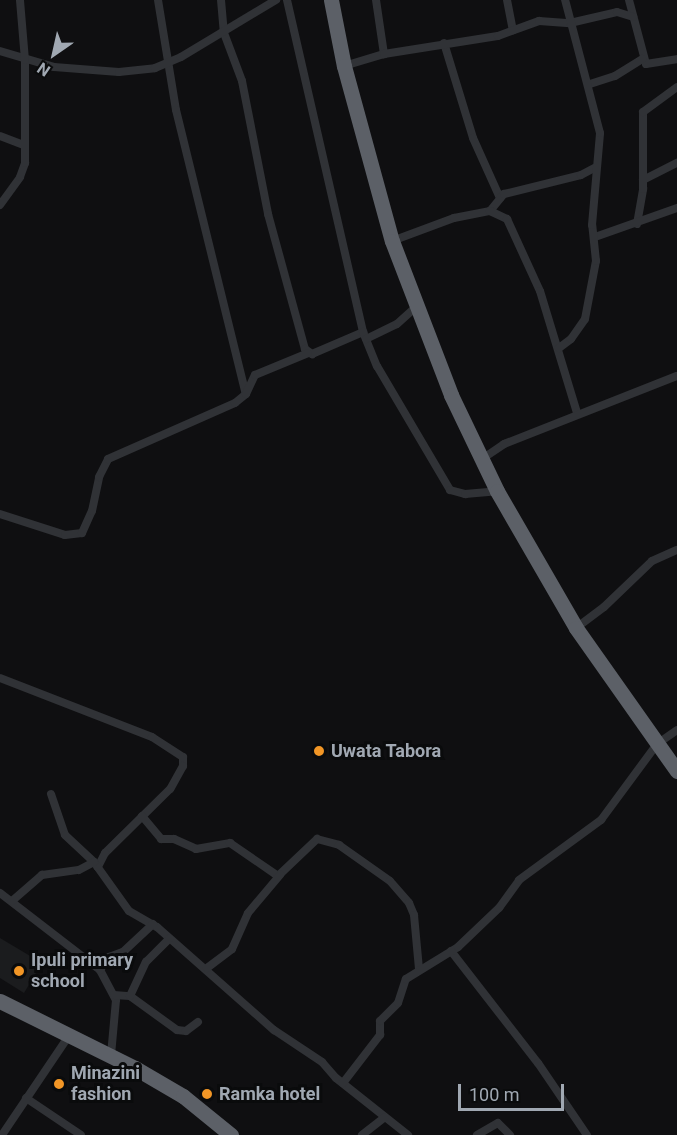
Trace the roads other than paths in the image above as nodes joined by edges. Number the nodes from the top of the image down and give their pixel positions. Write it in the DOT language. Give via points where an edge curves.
graph roads {
  1 [pos="20,0"];
  2 [pos="158,0"];
  3 [pos="221,0"];
  4 [pos="276,0"];
  5 [pos="287,0"];
  6 [pos="332,0"];
  7 [pos="376,0"];
  8 [pos="507,0"];
  9 [pos="565,0"];
  10 [pos="628,0"];
  11 [pos="633,17"];
  12 [pos="570,23"];
  13 [pos="513,30"];
  14 [pos="224,33"];
  15 [pos="444,43"];
  16 [pos="0,51"];
  17 [pos="384,54"];
  18 [pos="642,59"];
  19 [pos="677,59"];
  20 [pos="25,60"];
  21 [pos="167,64"];
  22 [pos="344,66"];
  23 [pos="590,84"];
  24 [pos="677,87"];
  25 [pos="0,136"];
  26 [pos="24,145"];
  27 [pos="677,164"];
  28 [pos="594,168"];
  29 [pos="643,180"];
  30 [pos="500,198"];
  31 [pos="0,205"];
  32 [pos="677,208"];
  33 [pos="490,211"];
  34 [pos="637,224"];
  35 [pos="595,237"];
  36 [pos="392,241"];
  37 [pos="416,307"];
  38 [pos="364,336"];
  39 [pos="559,348"];
  40 [pos="308,353"];
  41 [pos="677,376"];
  42 [pos="246,394"];
  43 [pos="577,413"];
  44 [pos="482,459"];
  45 [pos="497,491"];
  46 [pos="0,514"];
  47 [pos="677,550"];
  48 [pos="576,628"];
  49 [pos="0,678"];
  50 [pos="677,730"];
  51 [pos="657,744"];
  52 [pos="677,771"];
  53 [pos="51,794"];
  54 [pos="142,816"];
  55 [pos="96,864"];
  56 [pos="280,875"];
  57 [pos="0,893"];
  58 [pos="12,901"];
  59 [pos="153,924"];
  60 [pos="169,939"];
  61 [pos="451,951"];
  62 [pos="207,968"];
  63 [pos="419,969"];
  64 [pos="100,970"];
  65 [pos="114,995"];
  66 [pos="130,996"];
  67 [pos="0,1001"];
  68 [pos="198,1022"];
  69 [pos="70,1034"];
  70 [pos="111,1054"];
  71 [pos="343,1083"];
  72 [pos="26,1098"];
  73 [pos="386,1117"];
  74 [pos="2,1135"];
  75 [pos="81,1135"];
  76 [pos="231,1135"];
  77 [pos="362,1135"];
  78 [pos="408,1135"];
  79 [pos="477,1135"];
  80 [pos="510,1135"];
  81 [pos="587,1135"];
  1 -- 20 [label="street"];
  2 -- 21 [label="street"];
  3 -- 14 [label="street"];
  4 -- 14 [label="street"];
  5 -- 38 [label="street"];
  6 -- 22 [label="highway"];
  7 -- 17 [label="street"];
  8 -- 13 [label="street"];
  9 -- 12 [label="street"];
  10 -- 11 [label="street"];
  11 -- 12 [label="street" via="617,12"];
  11 -- 18 [label="street"];
  12 -- 13 [label="street" via="539,21"];
  12 -- 23 [label="street"];
  13 -- 15 [label="street"];
  14 -- 21 [label="street"];
  14 -- 40 [label="street" via="242,81 268,214"];
  15 -- 17 [label="street"];
  15 -- 30 [label="street" via="473,138"];
  16 -- 20 [label="street"];
  17 -- 22 [label="street"];
  18 -- 19 [label="street" via="652,65"];
  18 -- 23 [label="street" via="615,76"];
  20 -- 21 [label="street" via="54,67 119,72"];
  20 -- 26 [label="street"];
  21 -- 42 [label="street"];
  22 -- 36 [label="highway"];
  23 -- 28 [label="street" via="600,124"];
  24 -- 29 [label="street" via="643,112"];
  25 -- 26 [label="street"];
  26 -- 31 [label="street" via="20,177"];
  27 -- 29 [label="street"];
  28 -- 30 [label="street"];
  28 -- 35 [label="street"];
  29 -- 34 [label="street"];
  30 -- 33 [label="street"];
  32 -- 34 [label="street"];
  33 -- 36 [label="street" via="432,224"];
  33 -- 39 [label="street" via="507,219 536,279"];
  34 -- 35 [label="street"];
  35 -- 39 [label="street" via="596,261 585,319"];
  36 -- 37 [label="highway"];
  37 -- 38 [label="street" via="397,324"];
  37 -- 44 [label="highway"];
  38 -- 40 [label="street"];
  38 -- 45 [label="street" via="388,387 446,486 465,494"];
  39 -- 43 [label="street"];
  40 -- 42 [label="street" via="255,375"];
  41 -- 43 [label="street"];
  42 -- 46 [label="street" via="220,411 107,460 82,533 65,535"];
  43 -- 44 [label="street" via="504,444"];
  44 -- 45 [label="highway"];
  45 -- 48 [label="highway"];
  47 -- 48 [label="street" via="652,561"];
  48 -- 51 [label="highway"];
  49 -- 54 [label="street" via="124,725 179,752 182,769 164,796"];
  50 -- 51 [label="street"];
  51 -- 52 [label="highway"];
  51 -- 61 [label="street" via="602,819 519,880 499,908"];
  53 -- 55 [label="street" via="64,835"];
  54 -- 55 [label="street"];
  54 -- 56 [label="street" via="161,839 174,839 196,849 230,843"];
  55 -- 58 [label="street" via="42,875"];
  55 -- 59 [label="street" via="129,911"];
  56 -- 62 [label="street" via="248,913 232,949"];
  56 -- 63 [label="street" via="317,839 354,854 390,881 412,907"];
  57 -- 58 [label="street"];
  58 -- 64 [label="street"];
  59 -- 60 [label="street"];
  59 -- 64 [label="street" via="123,952 110,955"];
  60 -- 62 [label="street"];
  60 -- 66 [label="street" via="146,962"];
  61 -- 63 [label="street"];
  61 -- 81 [label="street" via="538,1063"];
  62 -- 71 [label="street" via="274,1030 322,1062"];
  63 -- 71 [label="street" via="406,979 398,1003 380,1021 380,1035"];
  64 -- 65 [label="street"];
  65 -- 66 [label="street"];
  65 -- 70 [label="street"];
  66 -- 68 [label="street" via="177,1030 186,1031"];
  67 -- 69 [label="highway"];
  69 -- 70 [label="highway"];
  69 -- 72 [label="street"];
  70 -- 76 [label="highway" via="183,1096"];
  71 -- 73 [label="street"];
  72 -- 74 [label="street"];
  72 -- 75 [label="street"];
  73 -- 77 [label="street"];
  73 -- 78 [label="street"];
  79 -- 80 [label="street" via="494,1123"];
}
